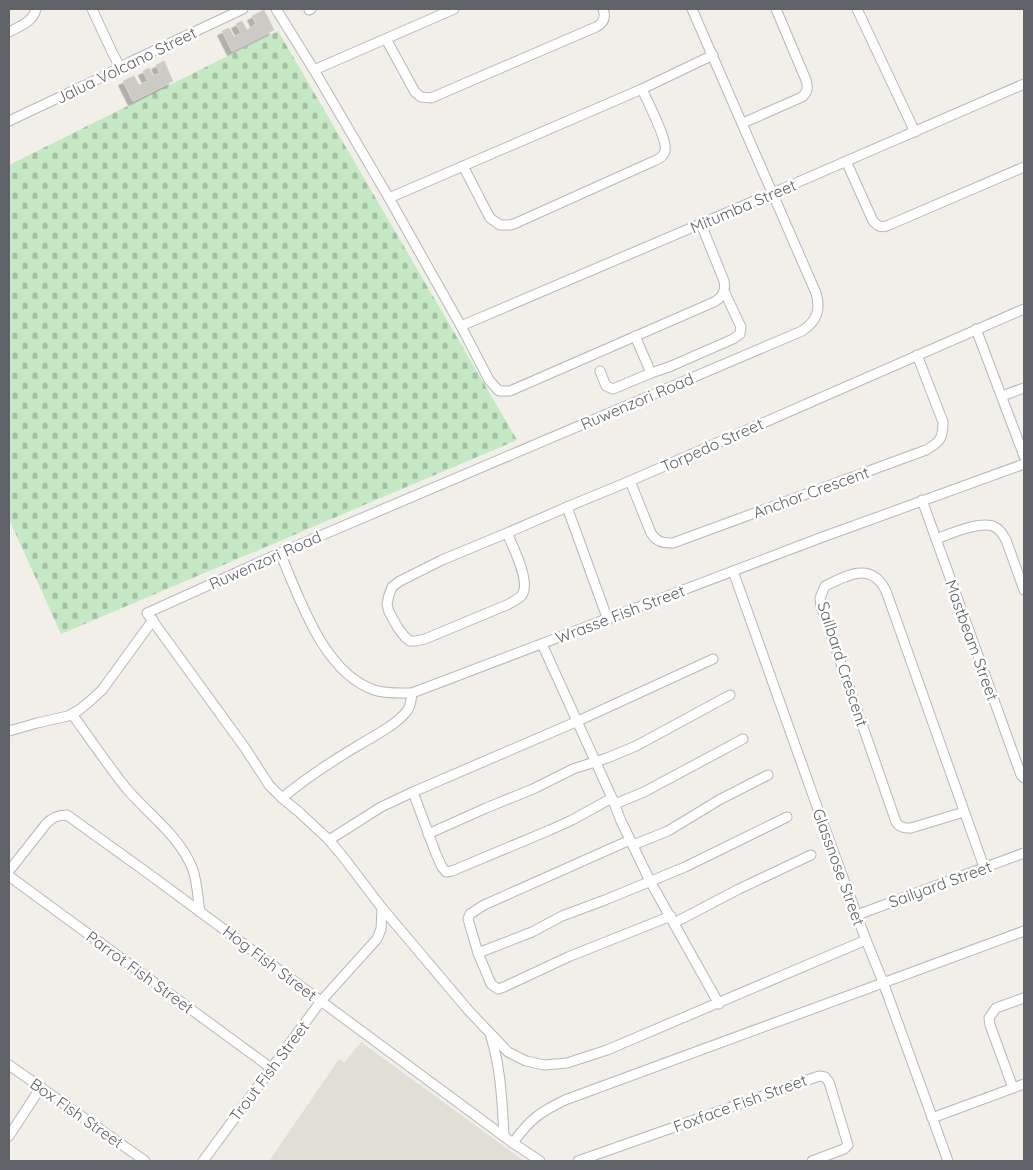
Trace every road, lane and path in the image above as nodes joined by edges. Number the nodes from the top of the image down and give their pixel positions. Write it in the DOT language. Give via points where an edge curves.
graph roads {
  1 [pos="36,9"];
  2 [pos="92,9"];
  3 [pos="243,9"];
  4 [pos="276,9"];
  5 [pos="454,9"];
  6 [pos="603,9"];
  7 [pos="692,9"];
  8 [pos="776,9"];
  9 [pos="857,9"];
  10 [pos="9,32"];
  11 [pos="386,39"];
  12 [pos="713,55"];
  13 [pos="120,67"];
  14 [pos="314,70"];
  15 [pos="1024,84"];
  16 [pos="642,88"];
  17 [pos="9,121"];
  18 [pos="743,123"];
  19 [pos="914,132"];
  20 [pos="846,161"];
  21 [pos="463,166"];
  22 [pos="1024,166"];
  23 [pos="773,193"];
  24 [pos="389,198"];
  25 [pos="701,224"];
  26 [pos="724,291"];
  27 [pos="1024,308"];
  28 [pos="461,326"];
  29 [pos="976,329"];
  30 [pos="636,336"];
  31 [pos="917,355"];
  32 [pos="600,372"];
  33 [pos="651,373"];
  34 [pos="1024,388"];
  35 [pos="1002,396"];
  36 [pos="1024,456"];
  37 [pos="1024,464"];
  38 [pos="630,481"];
  39 [pos="922,500"];
  40 [pos="567,506"];
  41 [pos="507,533"];
  42 [pos="936,539"];
  43 [pos="280,553"];
  44 [pos="733,571"];
  45 [pos="1024,590"];
  46 [pos="150,617"];
  47 [pos="608,620"];
  48 [pos="542,644"];
  49 [pos="713,659"];
  50 [pos="412,693"];
  51 [pos="730,694"];
  52 [pos="72,714"];
  53 [pos="578,721"];
  54 [pos="9,730"];
  55 [pos="743,739"];
  56 [pos="594,761"];
  57 [pos="768,775"];
  58 [pos="1024,778"];
  59 [pos="413,792"];
  60 [pos="282,798"];
  61 [pos="613,801"];
  62 [pos="964,812"];
  63 [pos="787,817"];
  64 [pos="428,834"];
  65 [pos="329,840"];
  66 [pos="632,842"];
  67 [pos="1024,852"];
  68 [pos="811,855"];
  69 [pos="984,867"];
  70 [pos="9,871"];
  71 [pos="9,876"];
  72 [pos="650,881"];
  73 [pos="382,908"];
  74 [pos="200,912"];
  75 [pos="856,915"];
  76 [pos="672,920"];
  77 [pos="1024,931"];
  78 [pos="866,940"];
  79 [pos="478,953"];
  80 [pos="883,982"];
  81 [pos="1024,998"];
  82 [pos="322,1002"];
  83 [pos="719,1004"];
  84 [pos="490,1032"];
  85 [pos="9,1065"];
  86 [pos="271,1068"];
  87 [pos="1024,1084"];
  88 [pos="41,1087"];
  89 [pos="1012,1088"];
  90 [pos="932,1118"];
  91 [pos="504,1135"];
  92 [pos="9,1136"];
  93 [pos="513,1143"];
  94 [pos="145,1161"];
  95 [pos="202,1161"];
  96 [pos="540,1161"];
  97 [pos="578,1161"];
  98 [pos="812,1161"];
  99 [pos="948,1161"];
  1 -- 10 [label="street" via="31,19"];
  2 -- 13 [label="street"];
  3 -- 13 [label="street, Jalua Volcano Street"];
  4 -- 14 [label="street"];
  5 -- 11 [label="street"];
  6 -- 11 [label="street" via="604,18 596,28 431,98 421,97 416,92"];
  7 -- 12 [label="street, Ruwenzori Road"];
  8 -- 18 [label="street" via="806,80 807,91 802,97"];
  9 -- 19 [label="street"];
  11 -- 14 [label="street"];
  12 -- 16 [label="street"];
  12 -- 18 [label="street, Ruwenzori Road"];
  13 -- 17 [label="street, Jalua Volcano Street"];
  14 -- 24 [label="street"];
  15 -- 19 [label="street, Mitumba Street"];
  16 -- 21 [label="street"];
  16 -- 21 [label="street" via="664,140 662,157 514,224 500,225 490,218"];
  18 -- 23 [label="street, Ruwenzori Road"];
  19 -- 20 [label="street, Mitumba Street"];
  20 -- 22 [label="street" via="873,221 884,227"];
  20 -- 23 [label="street, Mitumba Street"];
  21 -- 24 [label="street"];
  23 -- 25 [label="street, Mitumba Street"];
  23 -- 43 [label="street, Ruwenzori Road" via="818,299 817,315 807,328"];
  24 -- 28 [label="street"];
  25 -- 26 [label="street" via="724,281"];
  25 -- 28 [label="street, Mitumba Street"];
  26 -- 30 [label="street" via="714,302"];
  26 -- 33 [label="street" via="742,327 740,334"];
  27 -- 29 [label="street, Torpedo Street"];
  28 -- 30 [label="street" via="489,380 499,391 510,390"];
  29 -- 31 [label="street, Torpedo Street"];
  29 -- 35 [label="street"];
  30 -- 33 [label="street"];
  31 -- 38 [label="street, Torpedo Street"];
  31 -- 38 [label="street, Anchor Crescent" via="942,422 943,434 926,450 673,543 656,540"];
  32 -- 33 [label="street" via="606,386 613,389"];
  34 -- 35 [label="street"];
  35 -- 36 [label="street"];
  37 -- 39 [label="street, Wrasse Fish Street"];
  38 -- 40 [label="street, Torpedo Street"];
  39 -- 42 [label="street, Mastbeam Street"];
  39 -- 44 [label="street, Wrasse Fish Street"];
  40 -- 41 [label="street, Torpedo Street"];
  40 -- 47 [label="street"];
  41 -- 41 [label="street, Torpedo Street" via="442,560 392,587 387,604 405,637 410,641 425,639 520,598 524,576"];
  42 -- 45 [label="street" via="974,526 987,524 995,527 1006,540"];
  42 -- 58 [label="street, Mastbeam Street"];
  43 -- 46 [label="street, Ruwenzori Road"];
  43 -- 50 [label="street, Wrasse Fish Street" via="313,627 329,656 341,669 355,681 374,690"];
  44 -- 47 [label="street, Wrasse Fish Street"];
  44 -- 75 [label="street, Glassnose Street"];
  46 -- 52 [label="street" via="102,690"];
  46 -- 60 [label="street" via="269,785"];
  47 -- 48 [label="street, Wrasse Fish Street"];
  48 -- 50 [label="street, Wrasse Fish Street"];
  48 -- 53 [label="street"];
  49 -- 53 [label="street"];
  50 -- 60 [label="street" via="406,714"];
  51 -- 56 [label="street" via="636,746"];
  52 -- 54 [label="street"];
  52 -- 74 [label="street" via="126,787 181,847 193,871"];
  53 -- 56 [label="street"];
  53 -- 59 [label="street"];
  55 -- 61 [label="street" via="644,792"];
  56 -- 61 [label="street"];
  56 -- 64 [label="street"];
  57 -- 66 [label="street" via="668,831"];
  59 -- 64 [label="street"];
  59 -- 65 [label="street" via="381,807"];
  60 -- 65 [label="street"];
  61 -- 64 [label="street" via="449,872 444,871"];
  61 -- 66 [label="street"];
  62 -- 62 [label="street, Sailbard Crescent" via="882,583 867,573 854,574 825,586 820,598 821,606 898,826 911,828"];
  62 -- 69 [label="street, Sailbard Crescent"];
  63 -- 72 [label="street" via="686,867"];
  65 -- 73 [label="street"];
  66 -- 72 [label="street"];
  66 -- 79 [label="street" via="476,909 468,919"];
  67 -- 69 [label="street, Sailyard Street"];
  68 -- 76 [label="street"];
  69 -- 75 [label="street, Sailyard Street"];
  70 -- 74 [label="street, Hog Fish Street" via="52,818 67,815"];
  71 -- 86 [label="street, Parrot Fish Street"];
  72 -- 76 [label="street"];
  72 -- 79 [label="street"];
  73 -- 82 [label="street, Trout Fish Street" via="377,939"];
  73 -- 84 [label="street"];
  74 -- 82 [label="street, Hog Fish Street"];
  75 -- 78 [label="street, Glassnose Street"];
  76 -- 79 [label="street" via="568,957 498,989 491,984"];
  76 -- 83 [label="street"];
  77 -- 80 [label="street"];
  78 -- 80 [label="street, Glassnose Street"];
  78 -- 83 [label="street"];
  80 -- 90 [label="street, Glassnose Street"];
  80 -- 93 [label="street" via="565,1100 536,1117"];
  81 -- 89 [label="street" via="996,1008 989,1018"];
  82 -- 86 [label="street, Trout Fish Street"];
  82 -- 91 [label="street, Hog Fish Street"];
  83 -- 84 [label="street" via="567,1063 544,1065 526,1061 508,1052"];
  84 -- 91 [label="street" via="498,1067"];
  85 -- 88 [label="street, Box Fish Street"];
  86 -- 95 [label="street, Trout Fish Street"];
  87 -- 89 [label="street"];
  88 -- 92 [label="street"];
  88 -- 94 [label="street, Box Fish Street"];
  89 -- 90 [label="street"];
  90 -- 99 [label="street, Glassnose Street"];
  91 -- 93 [label="street, Hog Fish Street"];
  93 -- 96 [label="street, Hog Fish Street"];
  97 -- 98 [label="street, Foxface Fish Street" via="819,1076 829,1082 848,1145"];
}
